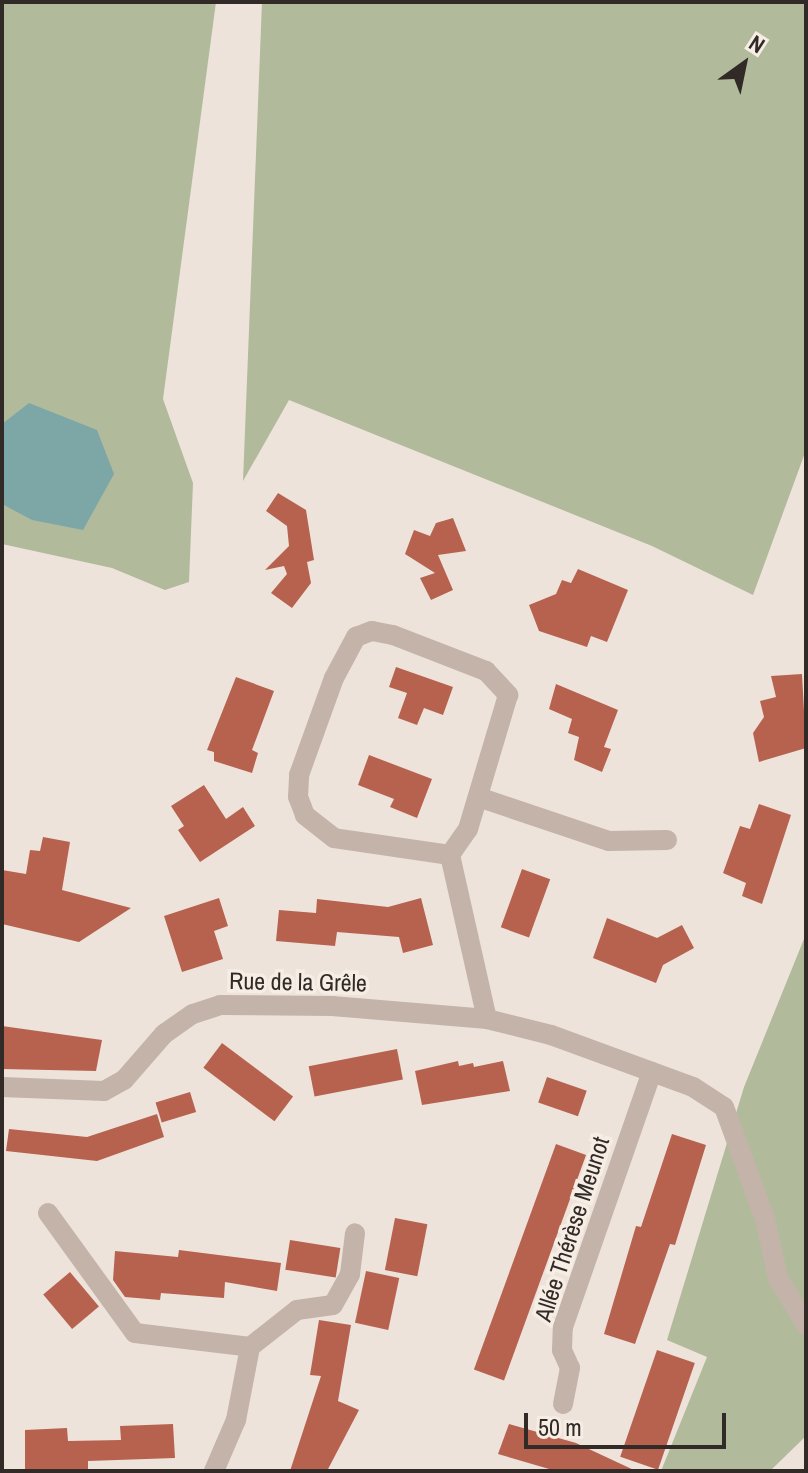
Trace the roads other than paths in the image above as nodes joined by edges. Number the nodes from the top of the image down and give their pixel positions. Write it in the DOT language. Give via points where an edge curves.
graph roads {
  1 [pos="478,797"];
  2 [pos="667,840"];
  3 [pos="450,855"];
  4 [pos="487,1019"];
  5 [pos="652,1072"];
  6 [pos="2,1087"];
  7 [pos="48,1213"];
  8 [pos="355,1233"];
  9 [pos="806,1325"];
  10 [pos="250,1347"];
  11 [pos="563,1404"];
  12 [pos="214,1471"];
  1 -- 2 [label="street" via="609,841"];
  1 -- 3 [label="street" via="468,829"];
  1 -- 3 [label="street" via="504,718 508,695 500,681 393,635 372,631 356,637 334,678 299,775 298,797 305,815 334,838"];
  3 -- 4 [label="street"];
  4 -- 5 [label="street, Rue de la Grêle" via="573,1042"];
  4 -- 6 [label="street, Rue de la Grêle" via="332,1006 220,1005 193,1014 164,1034 124,1080 104,1091"];
  5 -- 9 [label="street, Rue de la Grêle" via="693,1087 724,1107 765,1219 778,1278"];
  5 -- 11 [label="street, Allée Thérèse Meunot" via="563,1327 562,1350 570,1368"];
  7 -- 10 [label="street" via="135,1333"];
  8 -- 10 [label="street" via="350,1274 333,1305 297,1310"];
  10 -- 12 [label="street" via="236,1420"];
}
